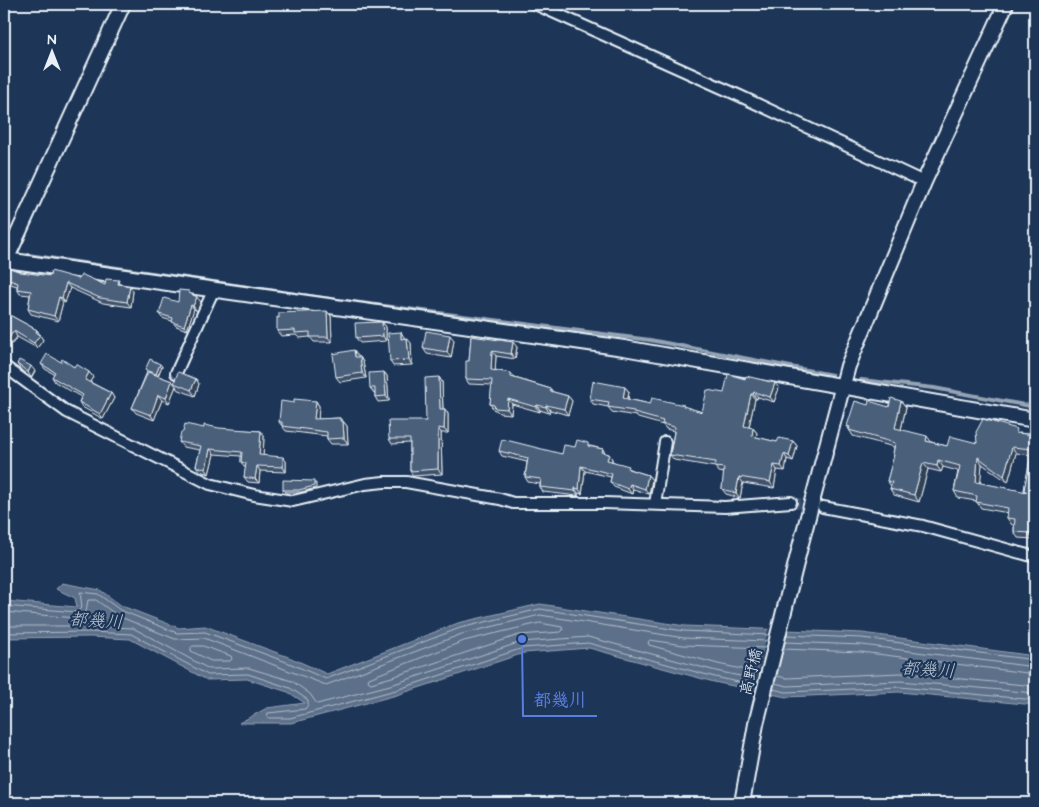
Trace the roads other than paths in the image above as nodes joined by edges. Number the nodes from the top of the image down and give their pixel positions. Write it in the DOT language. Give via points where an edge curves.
graph roads {
  1 [pos="123,4"];
  2 [pos="535,4"];
  3 [pos="1006,4"];
  4 [pos="924,182"];
  5 [pos="5,262"];
  6 [pos="214,289"];
  7 [pos="4,366"];
  8 [pos="176,373"];
  9 [pos="842,386"];
  10 [pos="1035,420"];
  11 [pos="665,442"];
  12 [pos="791,502"];
  13 [pos="655,504"];
  14 [pos="823,507"];
  15 [pos="1035,557"];
  16 [pos="742,803"];
  1 -- 5 [label="street"];
  2 -- 4 [label="street"];
  3 -- 4 [label="street, 高野橋"];
  4 -- 9 [label="street, 高野橋"];
  5 -- 6 [label="street"];
  6 -- 8 [label="street"];
  6 -- 9 [label="street" via="624,348"];
  7 -- 13 [label="street" via="67,412 210,484 254,495 293,501 365,484 406,482 513,503"];
  9 -- 10 [label="street"];
  9 -- 16 [label="street, 高野橋" via="756,724"];
  11 -- 13 [label="street"];
  12 -- 13 [label="street" via="725,507"];
  14 -- 15 [label="street" via="923,526"];
}
